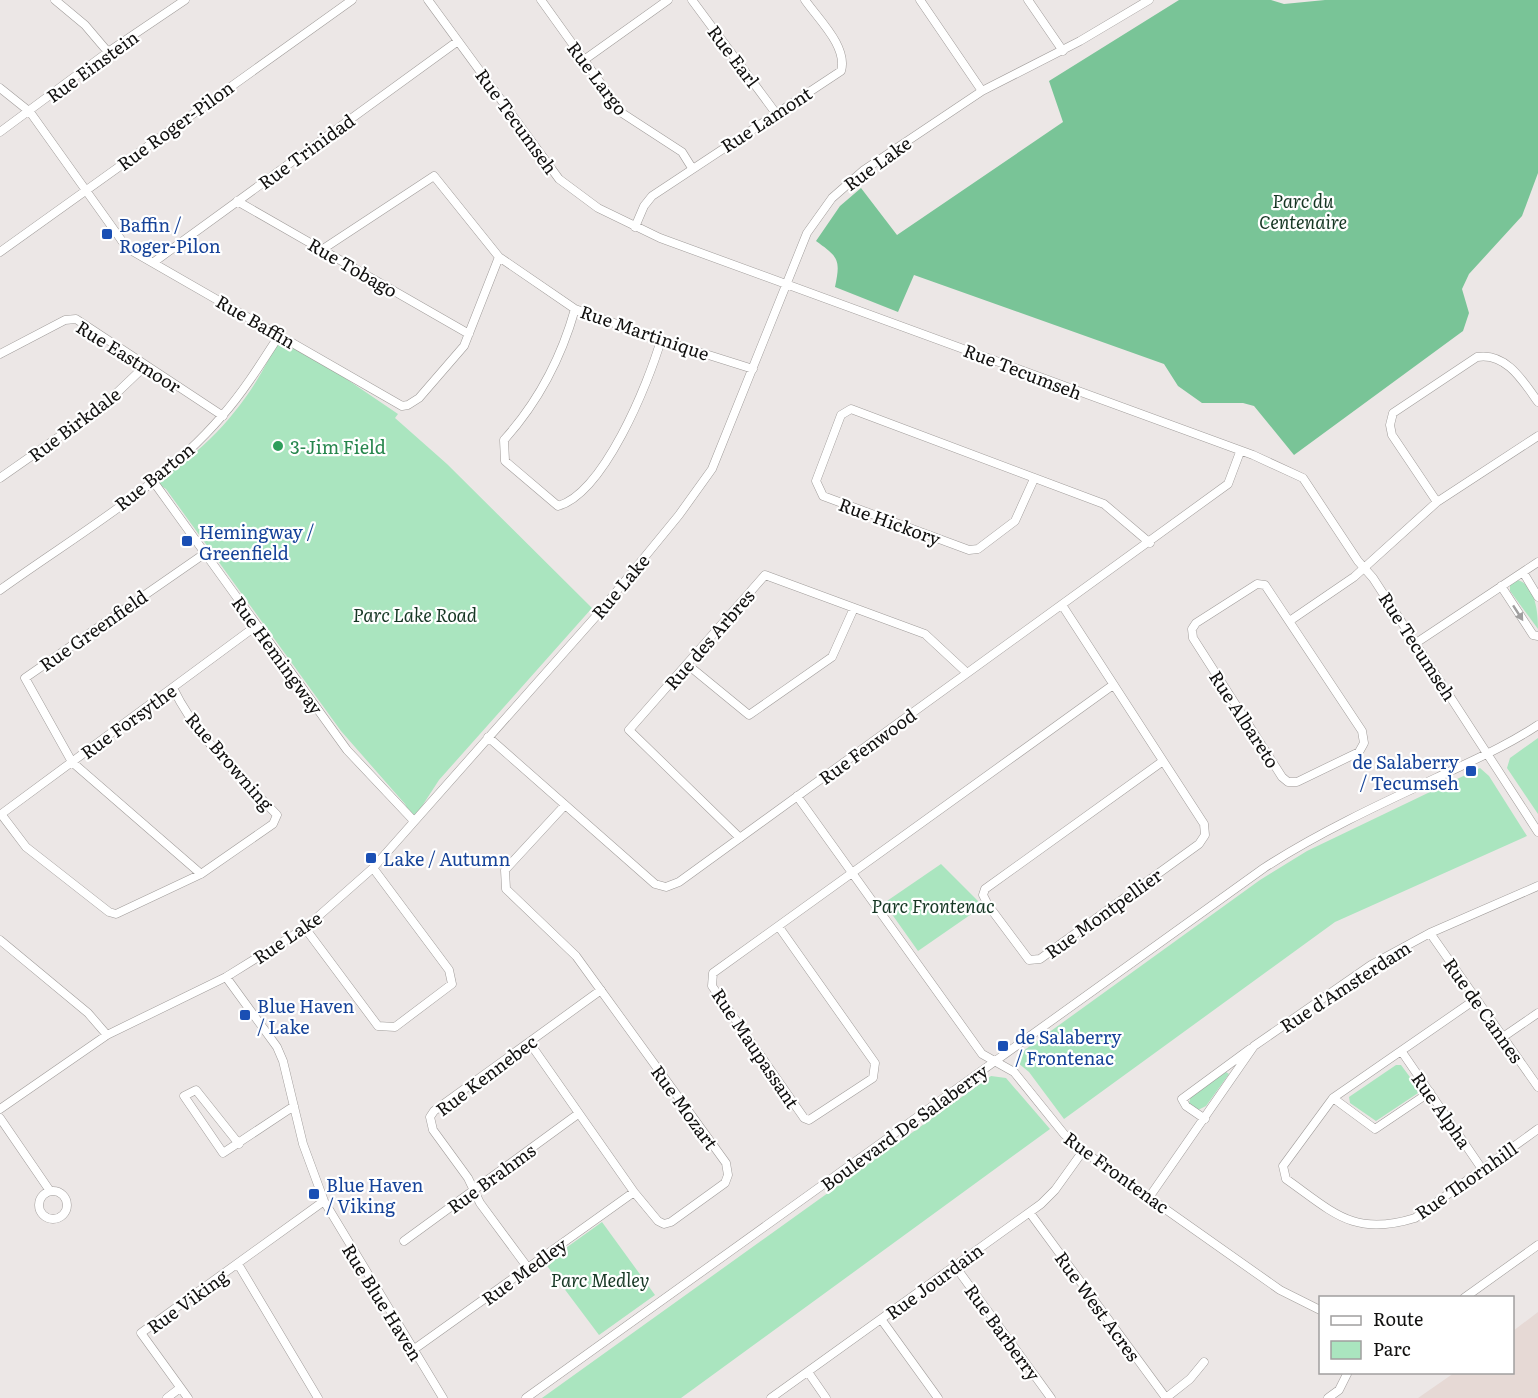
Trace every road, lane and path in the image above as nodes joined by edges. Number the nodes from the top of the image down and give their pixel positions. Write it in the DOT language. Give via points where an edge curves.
graph roads {
  1 [pos="55,0"];
  2 [pos="184,0"];
  3 [pos="352,0"];
  4 [pos="428,0"];
  5 [pos="541,0"];
  6 [pos="668,0"];
  7 [pos="692,0"];
  8 [pos="805,0"];
  9 [pos="920,0"];
  10 [pos="1028,0"];
  11 [pos="1149,0"];
  12 [pos="458,41"];
  13 [pos="1063,51"];
  14 [pos="108,52"];
  15 [pos="584,60"];
  16 [pos="0,88"];
  17 [pos="982,91"];
  18 [pos="30,112"];
  19 [pos="775,112"];
  20 [pos="0,132"];
  21 [pos="693,168"];
  22 [pos="85,192"];
  23 [pos="237,201"];
  24 [pos="635,226"];
  25 [pos="323,249"];
  26 [pos="0,252"];
  27 [pos="499,257"];
  28 [pos="154,262"];
  29 [pos="786,283"];
  30 [pos="575,309"];
  31 [pos="280,334"];
  32 [pos="469,334"];
  33 [pos="661,340"];
  34 [pos="0,354"];
  35 [pos="144,366"];
  36 [pos="753,369"];
  37 [pos="1538,402"];
  38 [pos="223,416"];
  39 [pos="1538,436"];
  40 [pos="1240,452"];
  41 [pos="0,478"];
  42 [pos="1034,479"];
  43 [pos="153,481"];
  44 [pos="1437,502"];
  45 [pos="1150,543"];
  46 [pos="204,554"];
  47 [pos="1538,562"];
  48 [pos="1365,569"];
  49 [pos="1523,572"];
  50 [pos="1501,586"];
  51 [pos="0,590"];
  52 [pos="1538,597"];
  53 [pos="1062,605"];
  54 [pos="854,608"];
  55 [pos="1291,620"];
  56 [pos="256,626"];
  57 [pos="1538,636"];
  58 [pos="1416,643"];
  59 [pos="688,665"];
  60 [pos="967,673"];
  61 [pos="1113,686"];
  62 [pos="173,688"];
  63 [pos="1538,725"];
  64 [pos="488,737"];
  65 [pos="1487,754"];
  66 [pos="1163,761"];
  67 [pos="72,762"];
  68 [pos="797,796"];
  69 [pos="565,805"];
  70 [pos="1,814"];
  71 [pos="413,820"];
  72 [pos="1538,832"];
  73 [pos="741,838"];
  74 [pos="373,868"];
  75 [pos="851,873"];
  76 [pos="201,874"];
  77 [pos="1538,886"];
  78 [pos="779,927"];
  79 [pos="305,928"];
  80 [pos="1430,933"];
  81 [pos="0,940"];
  82 [pos="226,976"];
  83 [pos="601,990"];
  84 [pos="1476,999"];
  85 [pos="1538,1013"];
  86 [pos="107,1035"];
  87 [pos="1503,1037"];
  88 [pos="529,1042"];
  89 [pos="1254,1046"];
  90 [pos="1402,1052"];
  91 [pos="996,1060"];
  92 [pos="1538,1087"];
  93 [pos="1430,1092"];
  94 [pos="1333,1098"];
  95 [pos="294,1106"];
  96 [pos="0,1109"];
  97 [pos="578,1114"];
  98 [pos="0,1118"];
  99 [pos="1205,1119"];
  100 [pos="1538,1129"];
  101 [pos="239,1144"];
  102 [pos="1083,1151"];
  103 [pos="1482,1169"];
  104 [pos="474,1190"];
  105 [pos="50,1191"];
  106 [pos="634,1192"];
  107 [pos="1150,1196"];
  108 [pos="324,1201"];
  109 [pos="1029,1213"];
  110 [pos="404,1241"];
  111 [pos="1538,1245"];
  112 [pos="238,1264"];
  113 [pos="955,1266"];
  114 [pos="528,1268"];
  115 [pos="1467,1296"];
  116 [pos="1319,1310"];
  117 [pos="881,1319"];
  118 [pos="413,1350"];
  119 [pos="1204,1362"];
  120 [pos="808,1372"];
  121 [pos="1347,1374"];
  122 [pos="180,1388"];
  123 [pos="167,1398"];
  124 [pos="188,1398"];
  125 [pos="318,1398"];
  126 [pos="443,1398"];
  127 [pos="526,1398"];
  128 [pos="771,1398"];
  129 [pos="826,1398"];
  130 [pos="938,1398"];
  131 [pos="1051,1398"];
  132 [pos="1166,1398"];
  133 [pos="1328,1398"];
  1 -- 14 [label="street" via="85,25"];
  2 -- 14 [label="street, Rue Einstein"];
  3 -- 22 [label="street, Rue Roger-Pilon"];
  4 -- 12 [label="street, Rue Tecumseh"];
  5 -- 15 [label="street, Rue Largo"];
  6 -- 15 [label="street"];
  7 -- 19 [label="street, Rue Earl"];
  8 -- 19 [label="street, Rue Lamont" via="844,60 840,71"];
  9 -- 17 [label="street"];
  10 -- 13 [label="street"];
  11 -- 13 [label="street, Rue Lake"];
  12 -- 23 [label="street, Rue Trinidad"];
  12 -- 24 [label="street, Rue Tecumseh" via="559,179 597,208"];
  13 -- 17 [label="street, Rue Lake"];
  14 -- 18 [label="street, Rue Einstein"];
  15 -- 21 [label="street, Rue Largo" via="622,113 682,152"];
  16 -- 18 [label="street, Rue Baffin"];
  17 -- 29 [label="street, Rue Lake" via="846,183 807,233"];
  18 -- 20 [label="street, Rue Einstein"];
  18 -- 22 [label="street, Rue Baffin"];
  19 -- 21 [label="street, Rue Lamont"];
  21 -- 24 [label="street, Rue Lamont" via="652,196"];
  22 -- 26 [label="street, Rue Roger-Pilon"];
  22 -- 28 [label="street, Rue Baffin" via="127,248"];
  23 -- 25 [label="street, Rue Tobago"];
  23 -- 28 [label="street, Rue Trinidad"];
  24 -- 29 [label="street, Rue Tecumseh"];
  25 -- 27 [label="street, Rue Martinique" via="434,176"];
  25 -- 32 [label="street, Rue Tobago"];
  27 -- 30 [label="street, Rue Martinique"];
  27 -- 32 [label="street, Rue Baffin"];
  28 -- 31 [label="street, Rue Baffin"];
  29 -- 36 [label="street, Rue Lake"];
  29 -- 40 [label="street, Rue Tecumseh"];
  30 -- 33 [label="street, Rue Martinique"];
  30 -- 33 [label="street" via="545,387 504,440 505,461 558,506 576,497 627,428"];
  31 -- 32 [label="street, Rue Baffin" via="404,406 419,398 464,346"];
  31 -- 38 [label="street, Rue Barton"];
  33 -- 36 [label="street, Rue Martinique"];
  34 -- 35 [label="street, Rue Eastmoor" via="65,320 76,320"];
  35 -- 38 [label="street, Rue Eastmoor"];
  35 -- 41 [label="street, Rue Birkdale" via="103,406"];
  36 -- 64 [label="street, Rue Lake" via="712,469 679,515 598,614"];
  37 -- 44 [label="street" via="1502,360 1487,355 1477,357 1393,413 1392,435"];
  38 -- 43 [label="street, Rue Barton"];
  39 -- 44 [label="street"];
  40 -- 45 [label="street, Rue Fenwood" via="1228,484"];
  40 -- 48 [label="street, Rue Tecumseh" via="1303,478"];
  42 -- 42 [label="street, Rue Hickory" via="851,410 841,415 816,481 823,496 969,550 978,549 1015,522"];
  42 -- 45 [label="street, Rue Hickory" via="1104,504"];
  43 -- 46 [label="street, Rue Hemingway"];
  43 -- 51 [label="street, Rue Barton"];
  44 -- 48 [label="street"];
  45 -- 53 [label="street, Rue Fenwood"];
  46 -- 56 [label="street, Rue Hemingway"];
  46 -- 67 [label="street, Rue Greenfield" via="25,678"];
  47 -- 49 [label="street"];
  48 -- 55 [label="street"];
  48 -- 58 [label="street, Rue Tecumseh"];
  49 -- 50 [label="street"];
  49 -- 52 [label="street"];
  50 -- 57 [label="street, one-way" via="1533,635"];
  50 -- 58 [label="street"];
  53 -- 60 [label="street, Rue Fenwood"];
  53 -- 61 [label="street, Rue Montpellier"];
  54 -- 59 [label="street, Rue des Arbres" via="765,575"];
  54 -- 59 [label="street" via="832,657 749,715"];
  54 -- 60 [label="street, Rue des Arbres" via="925,634"];
  55 -- 55 [label="street, Rue Albareto" via="1266,585 1257,584 1192,629 1193,638 1282,777 1297,782 1359,752 1364,743 1362,731"];
  56 -- 62 [label="street, Rue Forsythe"];
  56 -- 71 [label="street, Rue Hemingway" via="354,759"];
  58 -- 65 [label="street, Rue Tecumseh"];
  59 -- 73 [label="street, Rue des Arbres" via="628,730"];
  60 -- 68 [label="street, Rue Fenwood"];
  61 -- 66 [label="street, Rue Montpellier"];
  61 -- 75 [label="street, Rue Maupassant"];
  62 -- 67 [label="street, Rue Forsythe"];
  62 -- 76 [label="street, Rue Browning" via="181,706 212,747 277,815 273,824"];
  63 -- 65 [label="street, Boulevard De Salaberry"];
  64 -- 69 [label="street, Rue Fenwood"];
  64 -- 71 [label="street, Rue Lake"];
  65 -- 72 [label="street, Rue Tecumseh"];
  65 -- 91 [label="street, Boulevard De Salaberry" via="1280,858"];
  66 -- 66 [label="street, Rue Montpellier" via="1204,824 1205,835 1199,844 1040,959 1029,960 988,905 983,895 985,889"];
  67 -- 70 [label="street, Rue Forsythe"];
  67 -- 76 [label="street, Rue Greenfield"];
  68 -- 73 [label="street, Rue Fenwood"];
  68 -- 75 [label="street, Rue Frontenac"];
  69 -- 73 [label="street, Rue Fenwood" via="655,884 666,887"];
  69 -- 83 [label="street, Rue Mozart" via="505,870 506,889 576,956"];
  70 -- 76 [label="street, Rue Browning" via="26,847 109,912 116,914"];
  71 -- 74 [label="street, Rue Lake"];
  74 -- 79 [label="street, Rue Lake"];
  74 -- 79 [label="street" via="449,970 452,984 395,1027 378,1026"];
  75 -- 78 [label="street, Rue Maupassant"];
  75 -- 91 [label="street, Rue Frontenac" via="982,1054"];
  77 -- 80 [label="street, Rue d'Amsterdam"];
  78 -- 78 [label="street, Rue Maupassant" via="713,973 712,986 797,1109 810,1120 873,1078 875,1063"];
  79 -- 82 [label="street, Rue Lake"];
  80 -- 84 [label="street, Rue de Cannes"];
  80 -- 89 [label="street, Rue d'Amsterdam" via="1371,965"];
  81 -- 86 [label="street" via="88,1013"];
  82 -- 86 [label="street, Rue Lake"];
  82 -- 95 [label="street, Rue Blue Haven" via="277,1047"];
  83 -- 88 [label="street, Rue Kennebec"];
  83 -- 106 [label="street, Rue Mozart" via="726,1163 728,1175 725,1183 664,1224"];
  84 -- 87 [label="street, Rue de Cannes"];
  84 -- 90 [label="street, Rue Thornhill"];
  85 -- 87 [label="street"];
  86 -- 96 [label="street, Rue Lake"];
  87 -- 92 [label="street, Rue de Cannes"];
  88 -- 97 [label="street, Rue Mozart"];
  88 -- 104 [label="street, Rue Kennebec" via="430,1117 433,1130"];
  89 -- 99 [label="street, Rue d'Amsterdam"];
  89 -- 99 [label="street, Rue d'Amsterdam" via="1182,1099"];
  90 -- 93 [label="street, Rue Alpha"];
  90 -- 94 [label="street, Rue Thornhill"];
  91 -- 102 [label="street, Rue Frontenac" via="1014,1072 1064,1134"];
  91 -- 127 [label="street, Boulevard De Salaberry"];
  93 -- 94 [label="street" via="1376,1129"];
  93 -- 103 [label="street, Rue Alpha"];
  94 -- 103 [label="street, Rue Thornhill" via="1283,1166 1283,1173 1344,1219 1368,1226 1392,1225 1415,1218"];
  95 -- 101 [label="street"];
  95 -- 108 [label="street, Rue Blue Haven"];
  97 -- 104 [label="street, Rue Brahms"];
  97 -- 106 [label="street, Rue Mozart"];
  98 -- 105 [label="street"];
  99 -- 107 [label="street, Rue d'Amsterdam"];
  100 -- 103 [label="street, Rue Thornhill"];
  101 -- 101 [label="street" via="196,1090 184,1096 223,1153"];
  102 -- 107 [label="street, Rue Frontenac"];
  102 -- 109 [label="street, Rue Jourdain" via="1052,1193"];
  104 -- 110 [label="street, Rue Brahms"];
  104 -- 114 [label="street, Rue Kennebec"];
  106 -- 114 [label="street, Rue Medley"];
  107 -- 116 [label="street, Rue Frontenac" via="1280,1290"];
  108 -- 112 [label="street, Rue Viking"];
  108 -- 118 [label="street, Rue Blue Haven"];
  109 -- 113 [label="street, Rue Jourdain"];
  109 -- 132 [label="street, Rue West Acres"];
  111 -- 115 [label="street"];
  112 -- 122 [label="street, Rue Viking" via="141,1333"];
  112 -- 125 [label="street, Rue Viking"];
  113 -- 117 [label="street, Rue Jourdain"];
  113 -- 131 [label="street, Rue Barberry"];
  114 -- 118 [label="street, Rue Medley"];
  117 -- 120 [label="street, Rue Jourdain"];
  117 -- 130 [label="street"];
  118 -- 126 [label="street, Rue Blue Haven"];
  119 -- 132 [label="street, Rue West Acres"];
  120 -- 128 [label="street, Rue Jourdain"];
  120 -- 129 [label="street"];
  121 -- 133 [label="street" via="1339,1390"];
  122 -- 123 [label="street"];
  122 -- 124 [label="street, Rue Viking"];
}
